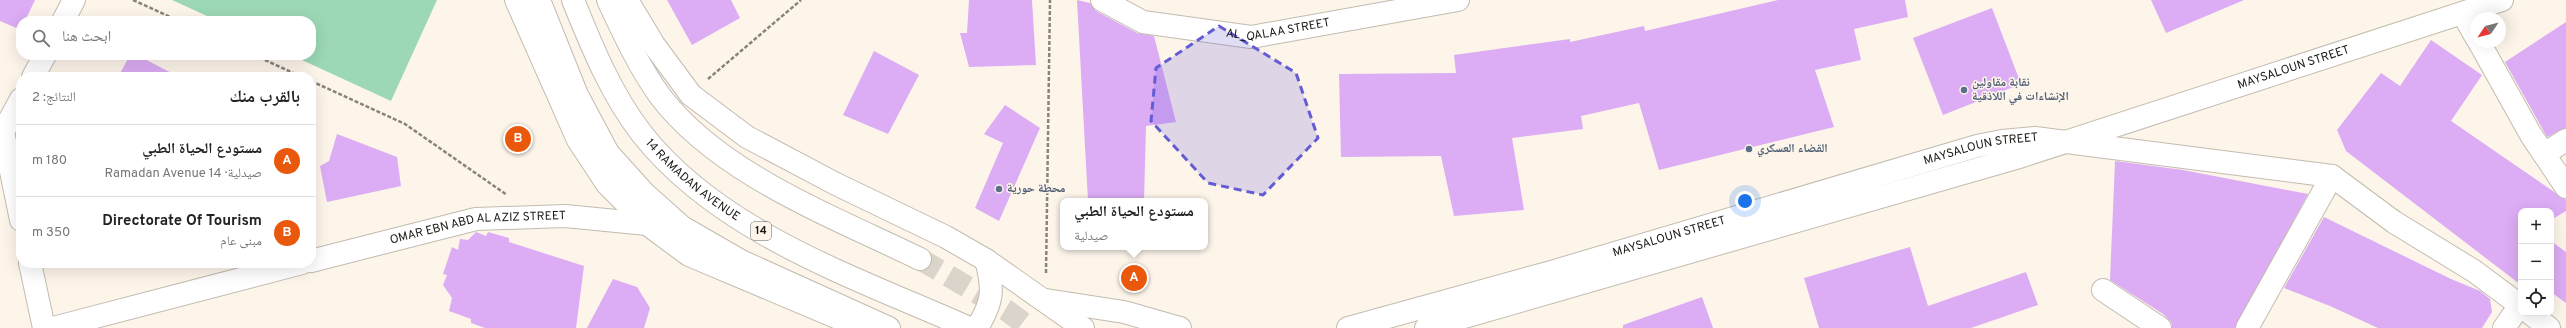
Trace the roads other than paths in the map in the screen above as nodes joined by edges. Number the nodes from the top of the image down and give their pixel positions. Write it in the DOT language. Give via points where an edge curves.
graph roads {
  1 [pos="74,0"];
  2 [pos="516,0"];
  3 [pos="539,0"];
  4 [pos="573,0"];
  5 [pos="608,0"];
  6 [pos="627,0"];
  7 [pos="1102,0"];
  8 [pos="1458,0"];
  9 [pos="2502,0"];
  10 [pos="2463,14"];
  11 [pos="66,16"];
  12 [pos="2470,26"];
  13 [pos="2482,48"];
  14 [pos="42,60"];
  15 [pos="36,72"];
  16 [pos="16,107"];
  17 [pos="1,132"];
  18 [pos="2566,140"];
  19 [pos="2062,141"];
  20 [pos="2544,154"];
  21 [pos="2332,176"];
  22 [pos="2566,187"];
  23 [pos="16,198"];
  24 [pos="647,224"];
  25 [pos="920,259"];
  26 [pos="316,260"];
  27 [pos="986,260"];
  28 [pos="31,268"];
  29 [pos="283,268"];
  30 [pos="2103,290"];
  31 [pos="1046,300"];
  32 [pos="2518,304"];
  33 [pos="2518,314"];
  34 [pos="2534,316"];
  35 [pos="44,328"];
  36 [pos="53,328"];
  37 [pos="862,328"];
  38 [pos="889,328"];
  39 [pos="969,328"];
  40 [pos="977,328"];
  41 [pos="1083,328"];
  42 [pos="1180,328"];
  43 [pos="1348,328"];
  44 [pos="1426,328"];
  45 [pos="2160,328"];
  46 [pos="2247,328"];
  47 [pos="2504,328"];
  48 [pos="2549,328"];
  1 -- 11 [label="main road"];
  2 -- 24 [label="main road" via="578,140 607,184"];
  3 -- 38 [label="main road" via="577,95 608,153 645,194 682,227 741,261"];
  4 -- 39 [label="main road, 14 RAMADAN AVENUE / 14" via="602,70 641,133 670,166 700,193 752,227 811,258"];
  5 -- 25 [label="main road" via="660,96 698,137 771,186"];
  6 -- 27 [label="main road" via="654,45 691,95 747,137 836,184 946,237"];
  7 -- 8 [label="main road, AL_QALAA STREET" via="1143,22 1250,37"];
  9 -- 10 [label="main road, MAYSALOUN STREET"];
  10 -- 12 [label="main road"];
  10 -- 19 [label="main road, MAYSALOUN STREET"];
  13 -- 20 [label="main road"];
  14 -- 15 [label="main road"];
  16 -- 17 [label="main road"];
  17 -- 23 [label="main road"];
  18 -- 20 [label="main road"];
  19 -- 21 [label="main road"];
  19 -- 43 [label="main road, MAYSALOUN STREET" via="2035,138 1977,146 1551,272"];
  19 -- 44 [label="main road, MAYSALOUN STREET" via="2016,158"];
  20 -- 22 [label="main road"];
  21 -- 32 [label="main road" via="2394,222 2474,271"];
  21 -- 46 [label="main road"];
  24 -- 26 [label="main road, OMAR EBN ABD AL AZIZ STREET" via="593,218 538,216 476,219"];
  24 -- 37 [label="main road" via="689,255"];
  27 -- 31 [label="main road"];
  27 -- 40 [label="main road" via="992,284 989,308"];
  28 -- 35 [label="main road"];
  29 -- 36 [label="main road"];
  30 -- 45 [label="main road"];
  31 -- 41 [label="main road"];
  31 -- 42 [label="main road" via="1124,312"];
  33 -- 47 [label="main road"];
  34 -- 48 [label="main road"];
}
